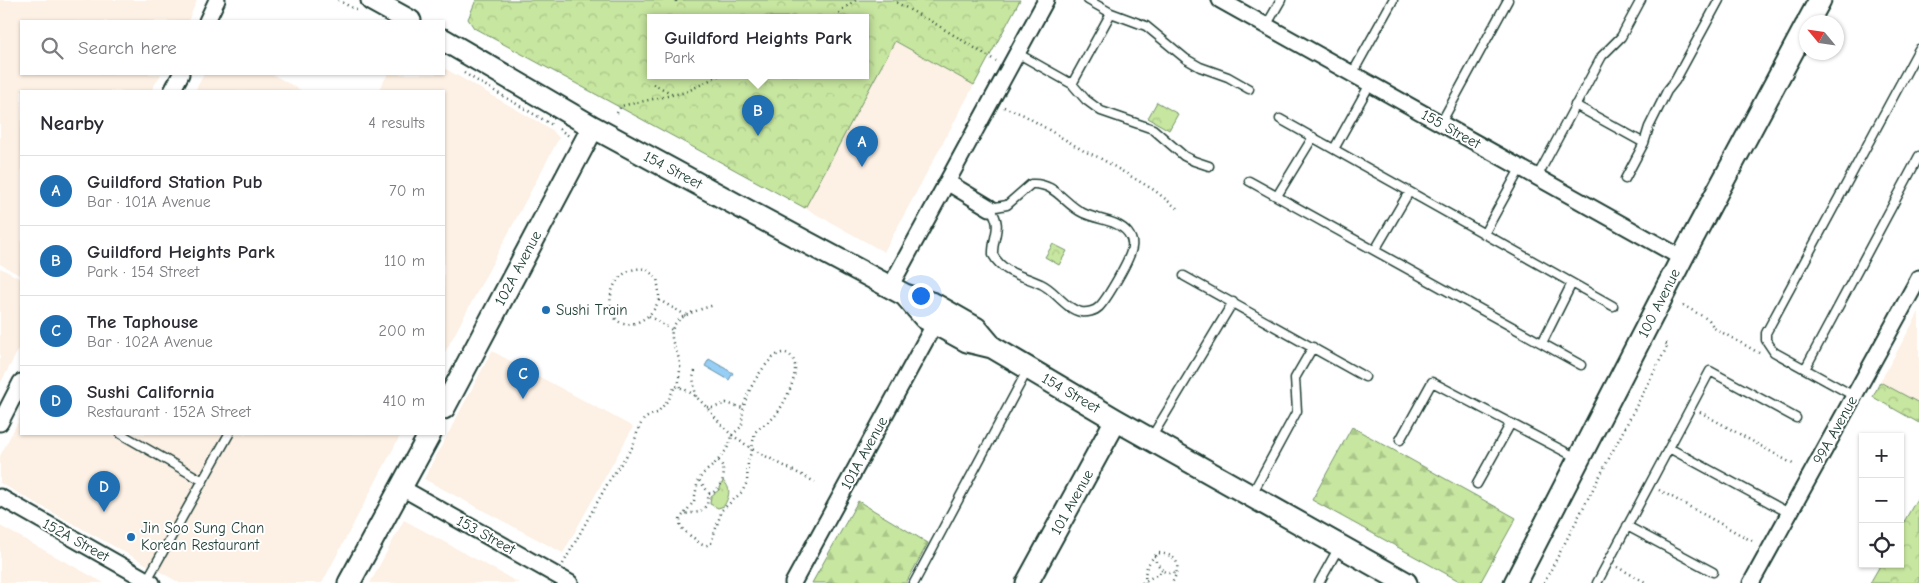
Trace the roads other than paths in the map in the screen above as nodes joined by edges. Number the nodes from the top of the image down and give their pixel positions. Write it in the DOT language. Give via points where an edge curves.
graph roads {
  1 [pos="218,0"];
  2 [pos="372,0"];
  3 [pos="1046,0"];
  4 [pos="1088,0"];
  5 [pos="1220,0"];
  6 [pos="1281,0"];
  7 [pos="1393,0"];
  8 [pos="1508,0"];
  9 [pos="1641,0"];
  10 [pos="1719,0"];
  11 [pos="1820,0"];
  12 [pos="1111,14"];
  13 [pos="1812,15"];
  14 [pos="208,20"];
  15 [pos="408,20"];
  16 [pos="1266,26"];
  17 [pos="1799,39"];
  18 [pos="445,41"];
  19 [pos="1919,49"];
  20 [pos="1016,53"];
  21 [pos="1352,74"];
  22 [pos="180,75"];
  23 [pos="1072,84"];
  24 [pos="1370,84"];
  25 [pos="1249,89"];
  26 [pos="173,90"];
  27 [pos="1575,105"];
  28 [pos="1280,119"];
  29 [pos="1441,123"];
  30 [pos="592,127"];
  31 [pos="1313,137"];
  32 [pos="1644,143"];
  33 [pos="1334,149"];
  34 [pos="1919,156"];
  35 [pos="1210,166"];
  36 [pos="1521,168"];
  37 [pos="1537,177"];
  38 [pos="1625,179"];
  39 [pos="1249,181"];
  40 [pos="947,182"];
  41 [pos="1409,192"];
  42 [pos="1277,196"];
  43 [pos="990,208"];
  44 [pos="1484,234"];
  45 [pos="1375,250"];
  46 [pos="1682,258"];
  47 [pos="1184,276"];
  48 [pos="1919,278"];
  49 [pos="1572,283"];
  50 [pos="898,291"];
  51 [pos="1232,302"];
  52 [pos="1613,306"];
  53 [pos="935,323"];
  54 [pos="1542,343"];
  55 [pos="992,347"];
  56 [pos="1313,347"];
  57 [pos="1581,365"];
  58 [pos="1028,368"];
  59 [pos="1805,369"];
  60 [pos="1365,377"];
  61 [pos="20,384"];
  62 [pos="1854,396"];
  63 [pos="445,406"];
  64 [pos="1796,418"];
  65 [pos="1116,420"];
  66 [pos="1511,422"];
  67 [pos="0,423"];
  68 [pos="228,435"];
  69 [pos="429,435"];
  70 [pos="136,438"];
  71 [pos="1150,439"];
  72 [pos="1400,440"];
  73 [pos="1669,448"];
  74 [pos="1579,459"];
  75 [pos="203,481"];
  76 [pos="1477,484"];
  77 [pos="402,488"];
  78 [pos="1251,495"];
  79 [pos="0,497"];
  80 [pos="1789,513"];
  81 [pos="1627,526"];
  82 [pos="1340,545"];
  83 [pos="1713,572"];
  84 [pos="150,581"];
  85 [pos="349,583"];
  86 [pos="570,583"];
  87 [pos="793,583"];
  88 [pos="914,583"];
  89 [pos="1027,583"];
  90 [pos="1320,583"];
  91 [pos="1406,583"];
  92 [pos="1515,583"];
  93 [pos="1596,583"];
  94 [pos="1751,583"];
  1 -- 14 [label="street"];
  2 -- 15 [label="main road"];
  3 -- 20 [label="street"];
  4 -- 12 [label="lane"];
  5 -- 16 [label="street, 155 Street"];
  6 -- 16 [label="lane"];
  7 -- 21 [label="lane"];
  8 -- 29 [label="lane"];
  9 -- 27 [label="lane" via="1621,37 1602,56"];
  10 -- 32 [label="lane" via="1652,120"];
  11 -- 13 [label="main road"];
  12 -- 23 [label="lane"];
  12 -- 25 [label="lane" via="1146,26 1186,59 1228,76"];
  16 -- 21 [label="street, 155 Street"];
  17 -- 46 [label="main road, 100 Avenue"];
  18 -- 30 [label="main road, 154 Street"];
  19 -- 59 [label="lane" via="1766,333 1766,340 1774,352"];
  20 -- 23 [label="lane"];
  20 -- 40 [label="street"];
  21 -- 24 [label="street, 155 Street"];
  22 -- 26 [label="street"];
  23 -- 35 [label="lane" via="1101,111 1153,129 1180,153"];
  24 -- 29 [label="street, 155 Street"];
  24 -- 33 [label="lane"];
  27 -- 32 [label="lane"];
  27 -- 37 [label="lane"];
  28 -- 31 [label="lane"];
  29 -- 36 [label="street, 155 Street"];
  30 -- 50 [label="main road, 154 Street"];
  30 -- 63 [label="main road, 102A Avenue"];
  31 -- 33 [label="lane"];
  31 -- 42 [label="lane"];
  32 -- 38 [label="lane"];
  33 -- 41 [label="lane"];
  34 -- 59 [label="lane"];
  36 -- 37 [label="street, 155 Street"];
  36 -- 44 [label="lane"];
  37 -- 46 [label="street, 155 Street"];
  39 -- 42 [label="lane"];
  40 -- 43 [label="street"];
  40 -- 50 [label="street"];
  41 -- 44 [label="lane"];
  41 -- 45 [label="lane"];
  42 -- 45 [label="lane"];
  43 -- 43 [label="lane" via="998,223 993,250 998,264 1044,285 1072,309 1081,312 1092,311 1103,302 1132,250 1127,232 1074,208 1043,184 1032,184 1007,205"];
  44 -- 49 [label="lane"];
  45 -- 54 [label="lane"];
  46 -- 74 [label="main road, 100 Avenue"];
  47 -- 51 [label="lane"];
  48 -- 62 [label="street, 99A Avenue"];
  49 -- 52 [label="lane"];
  49 -- 54 [label="lane"];
  50 -- 53 [label="main road, 154 Street" via="925,318"];
  50 -- 55 [label="main road, 154 Street" via="934,304 976,328"];
  51 -- 56 [label="lane"];
  51 -- 71 [label="lane"];
  53 -- 55 [label="main road, 154 Street" via="967,341"];
  53 -- 87 [label="street, 101A Avenue"];
  54 -- 57 [label="lane"];
  55 -- 58 [label="main road, 154 Street"];
  56 -- 60 [label="lane"];
  56 -- 78 [label="lane" via="1295,378 1297,411"];
  58 -- 65 [label="main road, 154 Street"];
  58 -- 88 [label="lane"];
  59 -- 62 [label="lane"];
  61 -- 67 [label="street"];
  62 -- 80 [label="street, 99A Avenue"];
  64 -- 73 [label="lane" via="1710,371"];
  65 -- 71 [label="main road, 154 Street"];
  65 -- 89 [label="main road, 101 Avenue"];
  66 -- 72 [label="lane" via="1432,382"];
  66 -- 74 [label="lane"];
  66 -- 76 [label="lane"];
  68 -- 75 [label="lane"];
  69 -- 77 [label="main road"];
  70 -- 75 [label="lane"];
  71 -- 78 [label="main road, 154 Street"];
  73 -- 80 [label="lane"];
  73 -- 81 [label="lane"];
  74 -- 92 [label="main road, 100 Avenue"];
  75 -- 84 [label="lane"];
  77 -- 85 [label="main road"];
  77 -- 86 [label="street, 153 Street"];
  78 -- 82 [label="main road, 154 Street"];
  79 -- 84 [label="street, 152A Street"];
  80 -- 94 [label="street, 99A Avenue"];
  81 -- 83 [label="lane"];
  81 -- 93 [label="lane"];
  82 -- 90 [label="lane"];
  82 -- 91 [label="main road, 154 Street"];
}
